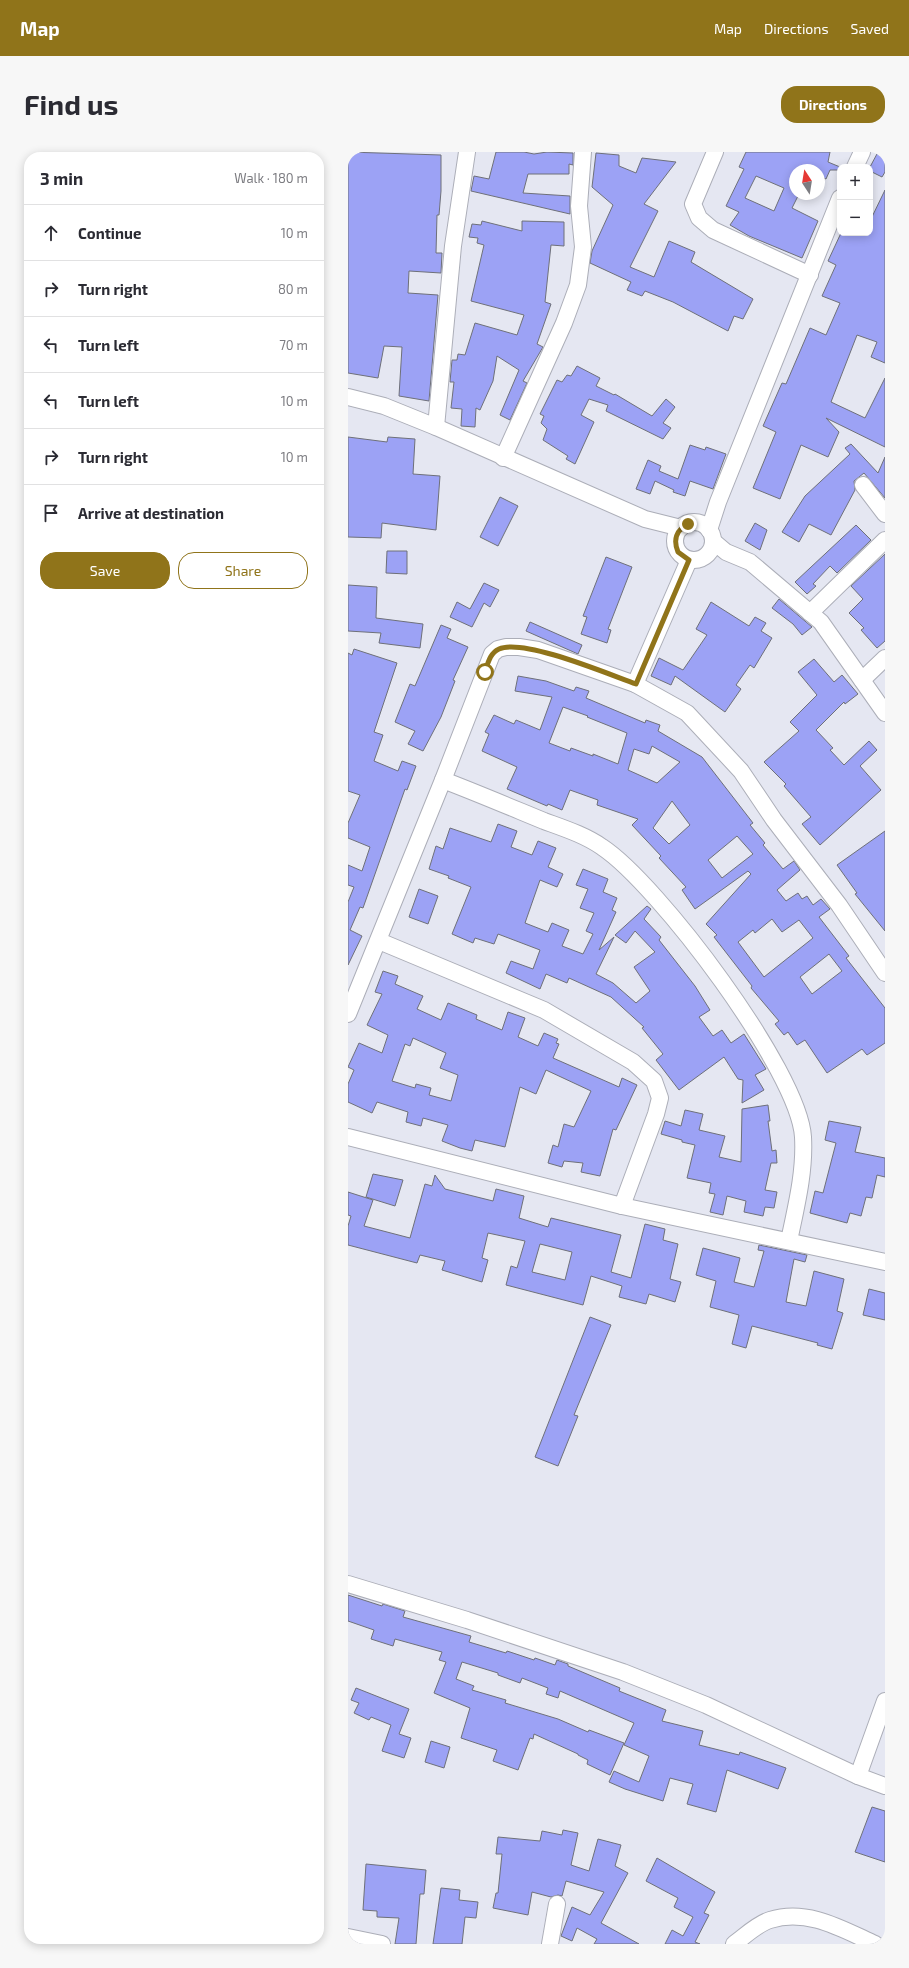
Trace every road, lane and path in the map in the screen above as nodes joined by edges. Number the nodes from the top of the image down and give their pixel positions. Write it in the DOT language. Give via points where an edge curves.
graph roads {
  1 [pos="467,152"];
  2 [pos="583,152"];
  3 [pos="715,152"];
  4 [pos="862,152"];
  5 [pos="856,164"];
  6 [pos="839,200"];
  7 [pos="810,275"];
  8 [pos="348,397"];
  9 [pos="436,428"];
  10 [pos="504,458"];
  11 [pos="863,485"];
  12 [pos="885,514"];
  13 [pos="645,519"];
  14 [pos="702,535"];
  15 [pos="885,540"];
  16 [pos="676,546"];
  17 [pos="689,560"];
  18 [pos="810,613"];
  19 [pos="885,658"];
  20 [pos="862,680"];
  21 [pos="636,684"];
  22 [pos="885,713"];
  23 [pos="443,780"];
  24 [pos="379,941"];
  25 [pos="885,972"];
  26 [pos="348,1014"];
  27 [pos="348,1137"];
  28 [pos="622,1206"];
  29 [pos="789,1241"];
  30 [pos="885,1262"];
  31 [pos="348,1584"];
  32 [pos="885,1701"];
  33 [pos="858,1776"];
  34 [pos="885,1786"];
  35 [pos="558,1904"];
  36 [pos="348,1937"];
  37 [pos="382,1944"];
  38 [pos="550,1944"];
  39 [pos="734,1944"];
  40 [pos="875,1944"];
  1 -- 9 [label="street" via="453,246"];
  2 -- 10 [label="street" via="579,206 583,247 578,285 564,323"];
  3 -- 7 [label="street" via="693,204 699,218 713,230"];
  4 -- 5 [label="street"];
  6 -- 7 [label="street"];
  7 -- 14 [label="street" via="718,502"];
  8 -- 9 [label="street" via="384,406"];
  9 -- 10 [label="street"];
  10 -- 13 [label="street"];
  11 -- 12 [label="street"];
  13 -- 14 [label="street"];
  13 -- 16 [label="street"];
  14 -- 16 [label="street" via="677,533"];
  14 -- 17 [label="street" via="696,560"];
  14 -- 18 [label="street" via="726,552 750,562"];
  15 -- 18 [label="street"];
  16 -- 17 [label="street" via="678,552"];
  17 -- 21 [label="street"];
  18 -- 20 [label="street" via="821,622"];
  19 -- 20 [label="street"];
  20 -- 22 [label="street"];
  21 -- 23 [label="street" via="538,650 519,647 498,649 492,654"];
  21 -- 25 [label="street" via="688,714 741,770 774,820 839,905"];
  23 -- 24 [label="street"];
  23 -- 29 [label="street" via="602,847 632,873 666,910 722,981 774,1062 794,1105 803,1136 801,1185"];
  24 -- 26 [label="street"];
  24 -- 28 [label="street" via="544,1010 633,1062 654,1082 660,1098 656,1114"];
  27 -- 28 [label="street"];
  28 -- 29 [label="street"];
  29 -- 30 [label="street"];
  31 -- 33 [label="street" via="468,1620 623,1672 706,1705"];
  32 -- 33 [label="street"];
  33 -- 34 [label="street"];
  35 -- 38 [label="street"];
  36 -- 37 [label="street"];
  39 -- 40 [label="street" via="769,1920 793,1915 815,1918"];
}
